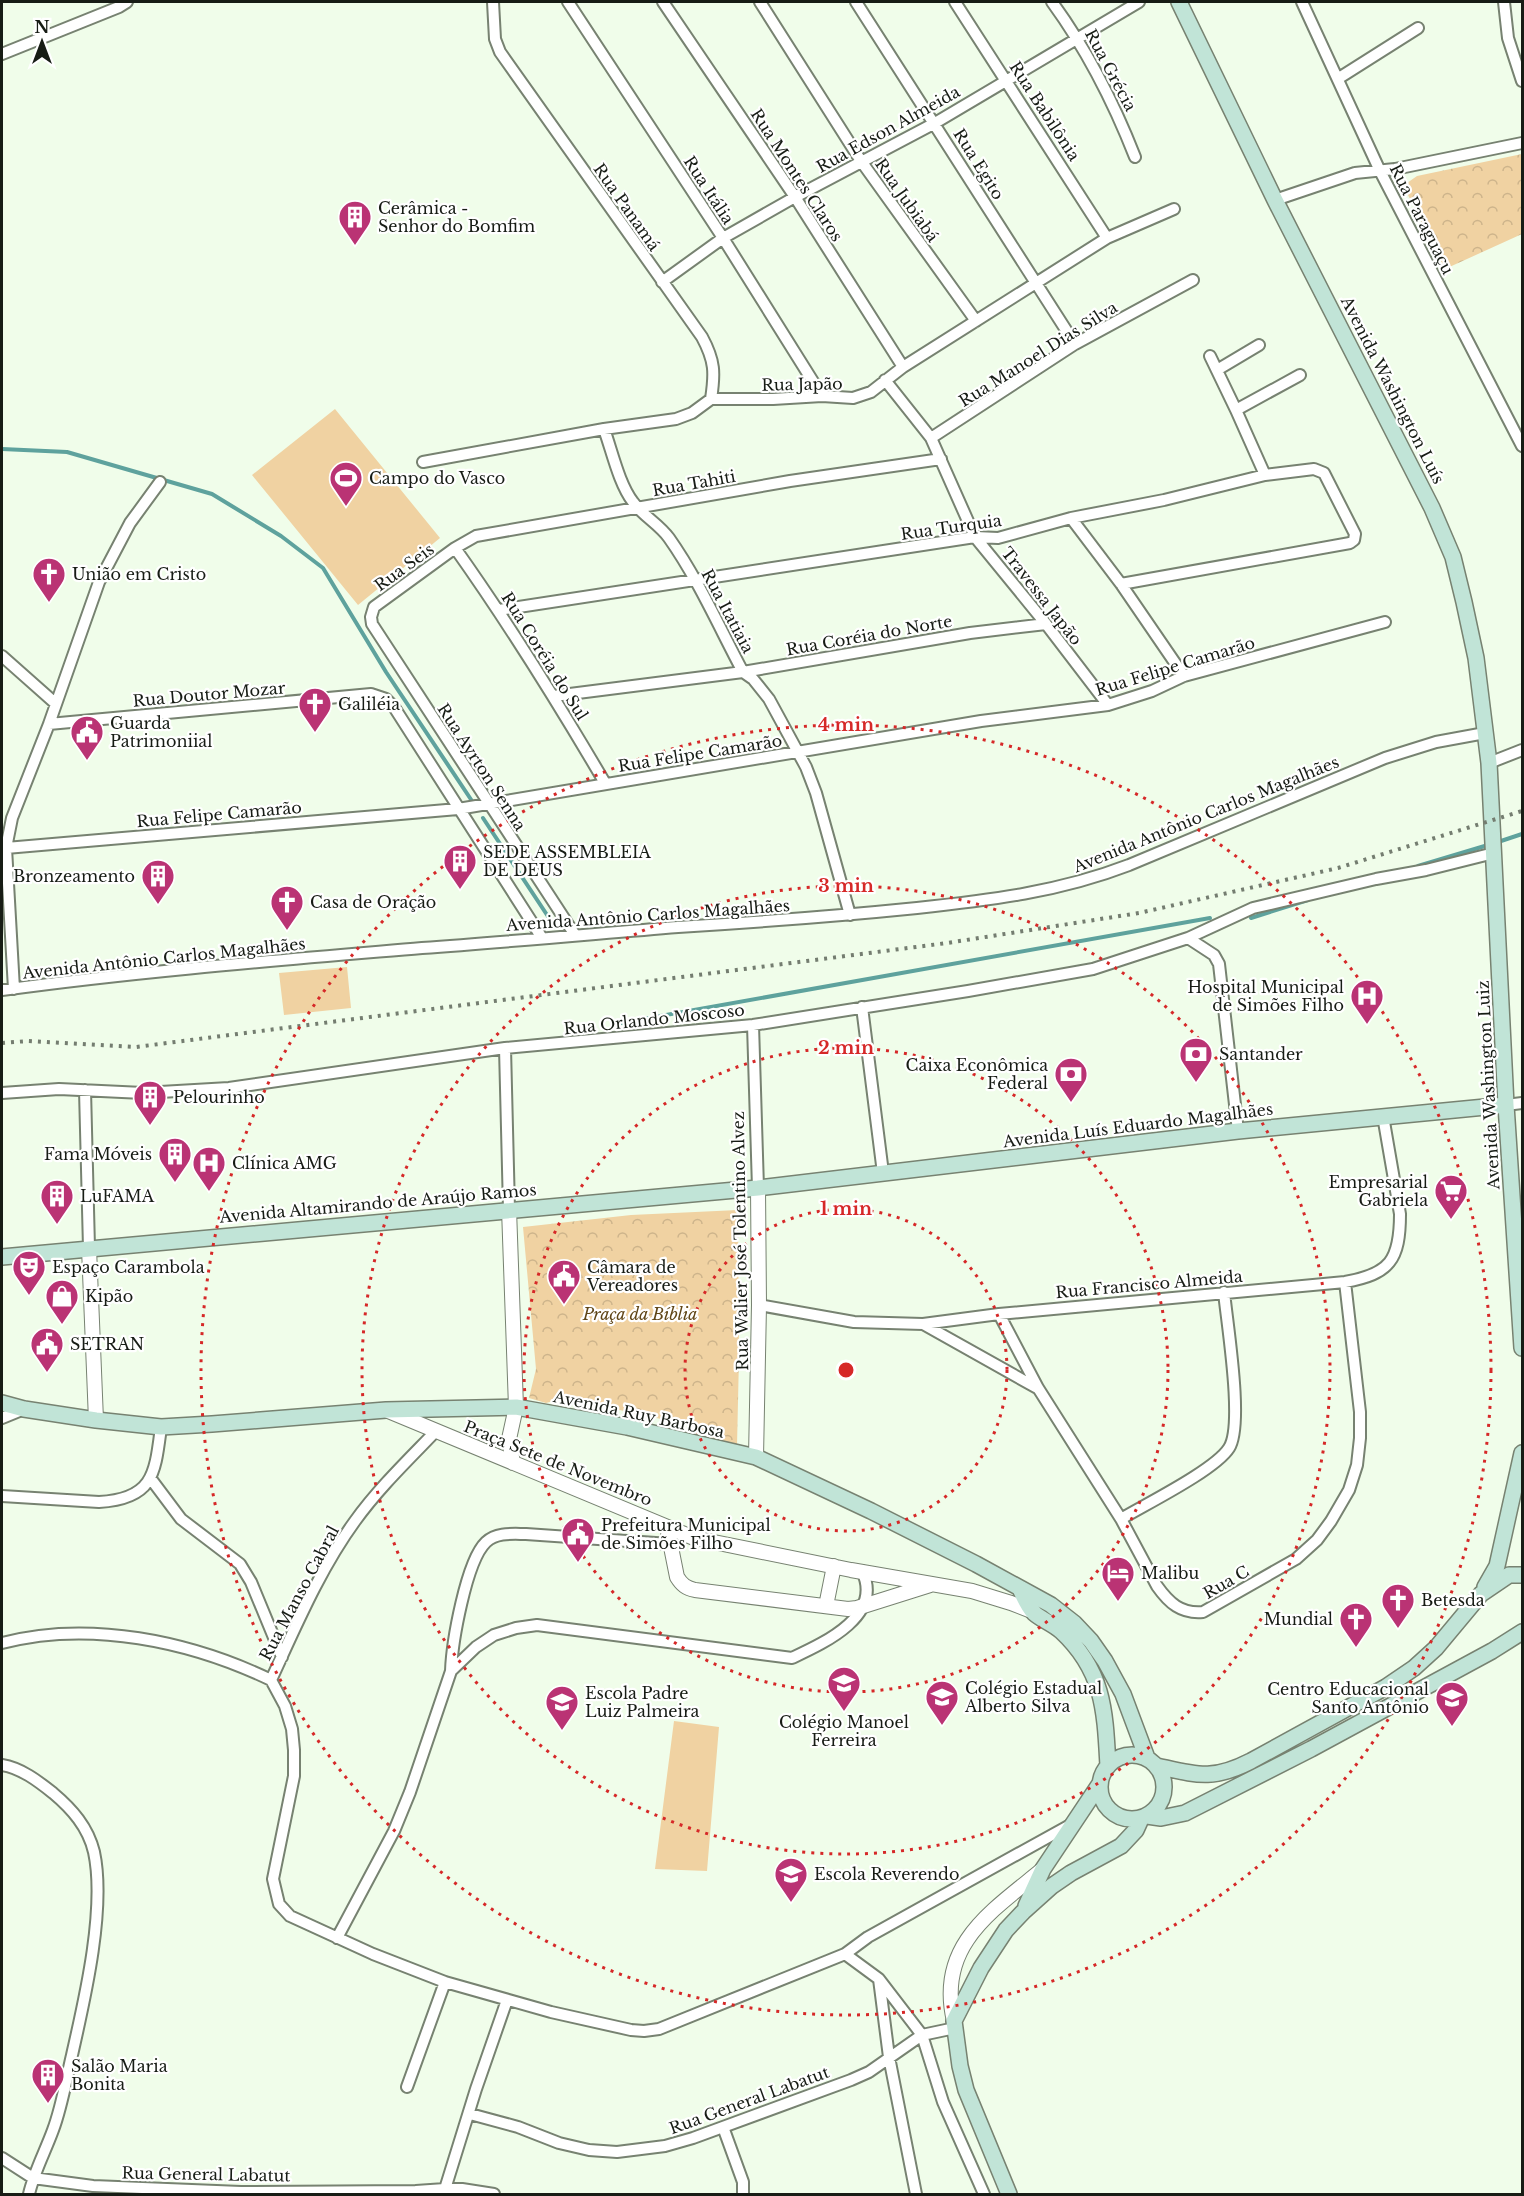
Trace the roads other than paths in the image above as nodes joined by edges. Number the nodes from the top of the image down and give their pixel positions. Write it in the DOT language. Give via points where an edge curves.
graph roads {
  1 [pos="127,2"];
  2 [pos="493,2"];
  3 [pos="568,2"];
  4 [pos="663,2"];
  5 [pos="760,2"];
  6 [pos="856,2"];
  7 [pos="955,2"];
  8 [pos="1052,2"];
  9 [pos="1139,2"];
  10 [pos="1179,2"];
  11 [pos="1302,2"];
  12 [pos="1504,2"];
  13 [pos="1418,28"];
  14 [pos="1078,37"];
  15 [pos="2,54"];
  16 [pos="1339,78"];
  17 [pos="1007,80"];
  18 [pos="1522,81"];
  19 [pos="935,123"];
  20 [pos="1522,143"];
  21 [pos="1135,157"];
  22 [pos="861,161"];
  23 [pos="1380,171"];
  24 [pos="795,197"];
  25 [pos="1275,200"];
  26 [pos="1174,209"];
  27 [pos="723,238"];
  28 [pos="1107,238"];
  29 [pos="1193,280"];
  30 [pos="662,282"];
  31 [pos="1037,284"];
  32 [pos="976,321"];
  33 [pos="1075,344"];
  34 [pos="1258,345"];
  35 [pos="1209,356"];
  36 [pos="903,367"];
  37 [pos="1217,370"];
  38 [pos="1300,375"];
  39 [pos="885,380"];
  40 [pos="822,396"];
  41 [pos="711,399"];
  42 [pos="1236,410"];
  43 [pos="604,429"];
  44 [pos="931,438"];
  45 [pos="1522,446"];
  46 [pos="941,459"];
  47 [pos="423,462"];
  48 [pos="1265,476"];
  49 [pos="160,482"];
  50 [pos="639,508"];
  51 [pos="1071,518"];
  52 [pos="975,537"];
  53 [pos="455,548"];
  54 [pos="695,581"];
  55 [pos="1121,584"];
  56 [pos="499,610"];
  57 [pos="372,612"];
  58 [pos="1385,622"];
  59 [pos="1046,624"];
  60 [pos="2,656"];
  61 [pos="743,672"];
  62 [pos="1184,676"];
  63 [pos="554,696"];
  64 [pos="55,703"];
  65 [pos="1108,705"];
  66 [pos="49,724"];
  67 [pos="1485,733"];
  68 [pos="1522,750"];
  69 [pos="797,753"];
  70 [pos="1489,763"];
  71 [pos="605,783"];
  72 [pos="487,803"];
  73 [pos="458,808"];
  74 [pos="1493,838"];
  75 [pos="6,848"];
  76 [pos="850,915"];
  77 [pos="574,935"];
  78 [pos="542,938"];
  79 [pos="1188,938"];
  80 [pos="14,989"];
  81 [pos="2,990"];
  82 [pos="862,1007"];
  83 [pos="753,1024"];
  84 [pos="506,1048"];
  85 [pos="85,1090"];
  86 [pos="2,1092"];
  87 [pos="1522,1103"];
  88 [pos="1506,1105"];
  89 [pos="1383,1116"];
  90 [pos="1238,1131"];
  91 [pos="883,1173"];
  92 [pos="758,1188"];
  93 [pos="509,1209"];
  94 [pos="89,1248"];
  95 [pos="2,1257"];
  96 [pos="1344,1282"];
  97 [pos="1224,1292"];
  98 [pos="759,1305"];
  99 [pos="999,1314"];
  100 [pos="923,1324"];
  101 [pos="1522,1348"];
  102 [pos="1038,1388"];
  103 [pos="2,1402"];
  104 [pos="516,1407"];
  105 [pos="24,1409"];
  106 [pos="386,1410"];
  107 [pos="2,1418"];
  108 [pos="96,1420"];
  109 [pos="161,1427"];
  110 [pos="435,1432"];
  111 [pos="1522,1453"];
  112 [pos="756,1457"];
  113 [pos="513,1464"];
  114 [pos="151,1479"];
  115 [pos="2,1496"];
  116 [pos="1517,1506"];
  117 [pos="1121,1519"];
  118 [pos="667,1527"];
  119 [pos="670,1544"];
  120 [pos="834,1566"];
  121 [pos="862,1571"];
  122 [pos="1522,1575"];
  123 [pos="935,1583"];
  124 [pos="1020,1589"];
  125 [pos="1481,1594"];
  126 [pos="826,1606"];
  127 [pos="862,1607"];
  128 [pos="1034,1612"];
  129 [pos="1522,1632"];
  130 [pos="2,1642"];
  131 [pos="282,1657"];
  132 [pos="451,1671"];
  133 [pos="271,1680"];
  134 [pos="1152,1762"];
  135 [pos="2,1765"];
  136 [pos="1108,1766"];
  137 [pos="1100,1785"];
  138 [pos="1144,1817"];
  139 [pos="1074,1823"];
  140 [pos="1043,1869"];
  141 [pos="1023,1912"];
  142 [pos="337,1938"];
  143 [pos="844,1954"];
  144 [pos="879,1979"];
  145 [pos="445,1982"];
  146 [pos="507,2000"];
  147 [pos="954,2024"];
  148 [pos="922,2035"];
  149 [pos="889,2057"];
  150 [pos="407,2087"];
  151 [pos="470,2114"];
  152 [pos="723,2127"];
  153 [pos="2,2158"];
  154 [pos="33,2178"];
  155 [pos="445,2189"];
  156 [pos="393,2193"];
  157 [pos="417,2193"];
  158 [pos="29,2194"];
  159 [pos="494,2194"];
  160 [pos="743,2194"];
  161 [pos="916,2194"];
  162 [pos="984,2194"];
  163 [pos="1009,2194"];
  1 -- 15 [label="street"];
  2 -- 30 [label="street, Rua Panamá" via="495,39 500,52"];
  3 -- 27 [label="street, Rua Itália"];
  4 -- 24 [label="street, Rua Montes Claros"];
  5 -- 22 [label="street, Rua Jubiabá"];
  6 -- 19 [label="street, Rua Egito"];
  7 -- 17 [label="street, Rua Babilônia"];
  8 -- 14 [label="street, Rua Grécia"];
  9 -- 14 [label="street, Rua Edson Almeida"];
  10 -- 25 [label="main road, Avenida Washington Luís"];
  11 -- 16 [label="street, Rua Paraguaçu"];
  12 -- 18 [label="street" via="1508,38"];
  13 -- 16 [label="street"];
  14 -- 17 [label="street, Rua Edson Almeida"];
  14 -- 21 [label="street, Rua Grécia" via="1111,98"];
  16 -- 23 [label="street, Rua Paraguaçu"];
  17 -- 19 [label="street, Rua Edson Almeida"];
  17 -- 28 [label="street, Rua Babilônia"];
  19 -- 22 [label="street, Rua Edson Almeida"];
  19 -- 31 [label="street, Rua Egito"];
  20 -- 23 [label="street"];
  22 -- 24 [label="street, Rua Edson Almeida"];
  22 -- 32 [label="street, Rua Jubiabá"];
  23 -- 25 [label="street" via="1339,177"];
  23 -- 45 [label="street, Rua Paraguaçu"];
  24 -- 27 [label="street, Rua Edson Almeida"];
  24 -- 36 [label="street, Rua Montes Claros"];
  25 -- 67 [label="main road, Avenida Washington Luís" via="1379,401 1453,557 1476,658"];
  26 -- 28 [label="street, Rua Japão"];
  27 -- 30 [label="street, Rua Edson Almeida"];
  27 -- 40 [label="street, Rua Itália"];
  28 -- 31 [label="street, Rua Japão"];
  29 -- 33 [label="street, Rua Manoel Dias Silva"];
  30 -- 41 [label="street, Rua Panamá" via="710,352 714,378"];
  31 -- 32 [label="street, Rua Japão"];
  31 -- 33 [label="street, Rua Egito"];
  32 -- 36 [label="street, Rua Japão"];
  33 -- 44 [label="street, Rua Manoel Dias Silva"];
  34 -- 37 [label="street"];
  35 -- 37 [label="street"];
  36 -- 39 [label="street, Rua Japão"];
  37 -- 42 [label="street"];
  38 -- 42 [label="street"];
  39 -- 40 [label="street, Rua Japão" via="871,392 853,398"];
  39 -- 44 [label="street, Travessa Japão"];
  40 -- 41 [label="street, Rua Japão"];
  41 -- 43 [label="street" via="676,419"];
  42 -- 48 [label="street"];
  43 -- 47 [label="street"];
  43 -- 50 [label="street, Rua Itatiaia" via="627,492"];
  44 -- 46 [label="street, Travessa Japão"];
  46 -- 50 [label="street, Rua Tahiti"];
  46 -- 52 [label="street, Travessa Japão"];
  48 -- 51 [label="street, Rua Turquia"];
  48 -- 55 [label="street, Rua Turquia" via="1322,470 1355,537 1350,543"];
  49 -- 64 [label="street" via="130,523 99,582"];
  50 -- 53 [label="street, Rua Tahiti" via="476,536"];
  50 -- 54 [label="street, Rua Itatiaia" via="666,533"];
  51 -- 52 [label="street, Rua Turquia" via="998,538"];
  51 -- 55 [label="street"];
  52 -- 54 [label="street, Rua Turquia"];
  52 -- 59 [label="street, Travessa Japão"];
  53 -- 56 [label="street, Rua Coréia do Sul"];
  53 -- 57 [label="street, Rua Seis"];
  54 -- 56 [label="street, Rua Turquia"];
  54 -- 61 [label="street, Rua Itatiaia"];
  55 -- 62 [label="street"];
  56 -- 63 [label="street, Rua Coréia do Sul"];
  57 -- 72 [label="street, Rua Ayrton Senna" via="372,624"];
  58 -- 62 [label="street, Rua Felipe Camarão"];
  59 -- 61 [label="street, Rua Coréia do Norte" via="970,633"];
  59 -- 65 [label="street, Travessa Japão"];
  60 -- 64 [label="street"];
  61 -- 63 [label="street, Rua Coréia do Norte"];
  61 -- 69 [label="street, Rua Itatiaia" via="769,699"];
  62 -- 65 [label="street, Rua Felipe Camarão" via="1152,692"];
  63 -- 71 [label="street, Rua Coréia do Sul"];
  64 -- 66 [label="street"];
  65 -- 69 [label="street, Rua Felipe Camarão" via="981,721"];
  66 -- 73 [label="street, Rua Doutor Mozar" via="371,694 386,699 394,707"];
  66 -- 75 [label="street" via="12,818"];
  67 -- 70 [label="main road, Avenida Washington Luís"];
  67 -- 76 [label="street, Avenida Antônio Carlos Magalhães" via="1436,742 1385,758 1093,879 986,900"];
  68 -- 70 [label="street"];
  69 -- 71 [label="street, Rua Felipe Camarão"];
  69 -- 76 [label="street, Rua Itatiaia" via="816,793"];
  70 -- 74 [label="main road, Avenida Washington Luís"];
  71 -- 72 [label="street, Rua Felipe Camarão"];
  72 -- 73 [label="street, Rua Felipe Camarão"];
  72 -- 77 [label="street, Rua Ayrton Senna"];
  73 -- 75 [label="street, Rua Felipe Camarão"];
  73 -- 78 [label="street"];
  74 -- 79 [label="street, Rua Orlando Moscoso" via="1426,870 1253,908"];
  74 -- 88 [label="main road, Avenida Washington Luiz"];
  75 -- 80 [label="street"];
  76 -- 77 [label="street, Avenida Antônio Carlos Magalhães"];
  77 -- 78 [label="street, Avenida Antônio Carlos Magalhães"];
  78 -- 80 [label="street, Avenida Antônio Carlos Magalhães" via="224,964"];
  79 -- 82 [label="street, Rua Orlando Moscoso" via="1093,969"];
  79 -- 90 [label="street" via="1214,955 1219,964"];
  80 -- 81 [label="street, Avenida Antônio Carlos Magalhães"];
  82 -- 83 [label="street, Rua Orlando Moscoso"];
  82 -- 91 [label="street"];
  83 -- 84 [label="street, Rua Orlando Moscoso"];
  83 -- 92 [label="street, Rua Walier José Tolentino Alvez"];
  84 -- 85 [label="street, Rua Orlando Moscoso" via="229,1088 143,1093"];
  84 -- 93 [label="street"];
  85 -- 86 [label="street, Rua Orlando Moscoso"];
  85 -- 94 [label="street"];
  87 -- 88 [label="street, Avenida Luís Eduardo Magalhães"];
  88 -- 89 [label="main road, Avenida Luís Eduardo Magalhães"];
  88 -- 101 [label="main road, Avenida Washington Luiz"];
  89 -- 90 [label="main road, Avenida Luís Eduardo Magalhães"];
  89 -- 96 [label="street, Rua Francisco Almeida" via="1400,1214 1397,1249 1380,1271"];
  90 -- 91 [label="main road, Avenida Luís Eduardo Magalhães"];
  91 -- 92 [label="main road, Avenida Luís Eduardo Magalhães"];
  92 -- 93 [label="main road, Avenida Altamirando de Araújo Ramos"];
  92 -- 98 [label="street, Rua Walier José Tolentino Alvez"];
  93 -- 94 [label="main road, Avenida Altamirando de Araújo Ramos"];
  93 -- 104 [label="street"];
  94 -- 95 [label="main road, Avenida Altamirando de Araújo Ramos"];
  94 -- 108 [label="street"];
  96 -- 97 [label="street, Rua Francisco Almeida"];
  96 -- 117 [label="street, Rua C" via="1360,1438 1349,1490 1317,1540 1296,1559 1203,1612 1194,1613 1176,1608 1163,1594"];
  97 -- 99 [label="street, Rua Francisco Almeida"];
  97 -- 117 [label="street" via="1237,1418 1230,1447 1209,1467"];
  98 -- 100 [label="street, Rua Francisco Almeida" via="854,1322"];
  98 -- 112 [label="street, Rua Walier José Tolentino Alvez"];
  99 -- 100 [label="street, Rua Francisco Almeida"];
  99 -- 102 [label="street, Rua C"];
  100 -- 102 [label="street"];
  102 -- 117 [label="street, Rua C"];
  103 -- 105 [label="main road, Avenida Ruy Barbosa"];
  104 -- 106 [label="main road, Avenida Ruy Barbosa"];
  104 -- 112 [label="main road, Avenida Ruy Barbosa"];
  104 -- 113 [label="street" via="509,1439"];
  105 -- 107 [label="street"];
  105 -- 108 [label="main road, Avenida Ruy Barbosa"];
  106 -- 109 [label="main road, Avenida Ruy Barbosa"];
  106 -- 110 [label="street, Praça Sete de Novembro"];
  108 -- 109 [label="main road, Avenida Ruy Barbosa"];
  109 -- 114 [label="street"];
  110 -- 113 [label="street, Praça Sete de Novembro"];
  110 -- 131 [label="street, Rua Manso Cabral" via="355,1521"];
  111 -- 116 [label="main road"];
  112 -- 124 [label="main road, Avenida Ruy Barbosa" via="882,1516"];
  113 -- 118 [label="street, Praça Sete de Novembro"];
  114 -- 115 [label="street" via="132,1496 114,1501"];
  114 -- 131 [label="street" via="181,1519 240,1564"];
  116 -- 125 [label="main road" via="1497,1566"];
  118 -- 119 [label="street"];
  118 -- 120 [label="street, Praça Sete de Novembro" via="694,1538"];
  119 -- 126 [label="street" via="677,1576 688,1588"];
  119 -- 132 [label="street" via="526,1534 507,1534 486,1542 474,1565 456,1624"];
  120 -- 121 [label="street, Praça Sete de Novembro"];
  120 -- 126 [label="street"];
  121 -- 123 [label="street, Praça Sete de Novembro"];
  121 -- 127 [label="street" via="867,1589"];
  122 -- 125 [label="main road" via="1509,1575"];
  123 -- 127 [label="street"];
  123 -- 128 [label="street, Praça Sete de Novembro"];
  124 -- 128 [label="main road, Praça Sete de Novembro"];
  124 -- 134 [label="main road, Avenida Ruy Barbosa" via="1051,1605 1091,1641 1123,1694"];
  125 -- 134 [label="main road" via="1414,1668 1251,1761 1233,1770 1202,1775"];
  126 -- 127 [label="street"];
  127 -- 132 [label="street" via="839,1633 792,1658 537,1625 494,1635"];
  128 -- 136 [label="main road, Praça Sete de Novembro" via="1060,1630 1089,1667 1101,1692"];
  129 -- 138 [label="main road" via="1311,1749 1185,1813"];
  130 -- 133 [label="street" via="75,1633 173,1644 240,1665"];
  131 -- 133 [label="street, Rua Manso Cabral"];
  132 -- 142 [label="street" via="394,1831"];
  133 -- 142 [label="street, Rua Manso Cabral" via="285,1706 294,1750 294,1776 273,1879 274,1891 290,1916"];
  134 -- 136 [label="main road" via="1137,1755 1125,1755"];
  134 -- 138 [label="main road" via="1163,1776 1164,1793 1156,1809"];
  135 -- 154 [label="street" via="24,1772 71,1809 87,1831 98,1881 81,2014 53,2129"];
  136 -- 137 [label="main road"];
  137 -- 138 [label="main road" via="1100,1796 1112,1813 1131,1820"];
  137 -- 139 [label="main road"];
  138 -- 141 [label="main road" via="1121,1846 1071,1873"];
  139 -- 140 [label="main road"];
  139 -- 143 [label="street, Rua Manso Cabral"];
  140 -- 141 [label="main road"];
  140 -- 147 [label="street" via="977,1926 962,1947 950,1985"];
  141 -- 147 [label="main road" via="981,1968"];
  142 -- 145 [label="street, Rua Manso Cabral"];
  143 -- 144 [label="street"];
  143 -- 146 [label="street, Rua Manso Cabral" via="652,2031 631,2030"];
  144 -- 148 [label="street"];
  144 -- 149 [label="street"];
  145 -- 146 [label="street, Rua Manso Cabral"];
  145 -- 150 [label="street"];
  146 -- 151 [label="street"];
  147 -- 148 [label="street"];
  147 -- 163 [label="main road" via="966,2090"];
  148 -- 149 [label="street, Rua General Labatut"];
  148 -- 162 [label="street" via="943,2102"];
  149 -- 152 [label="street, Rua General Labatut" via="851,2080"];
  149 -- 161 [label="street"];
  151 -- 152 [label="street, Rua General Labatut" via="559,2143 617,2152 665,2146"];
  151 -- 155 [label="street"];
  152 -- 160 [label="street" via="741,2174"];
  153 -- 154 [label="street, Rua General Labatut"];
  154 -- 156 [label="street, Rua General Labatut" via="127,2188"];
  154 -- 158 [label="street"];
  155 -- 157 [label="street, Rua General Labatut"];
  155 -- 159 [label="street, Rua General Labatut"];
  156 -- 157 [label="street, Rua General Labatut"];
}
